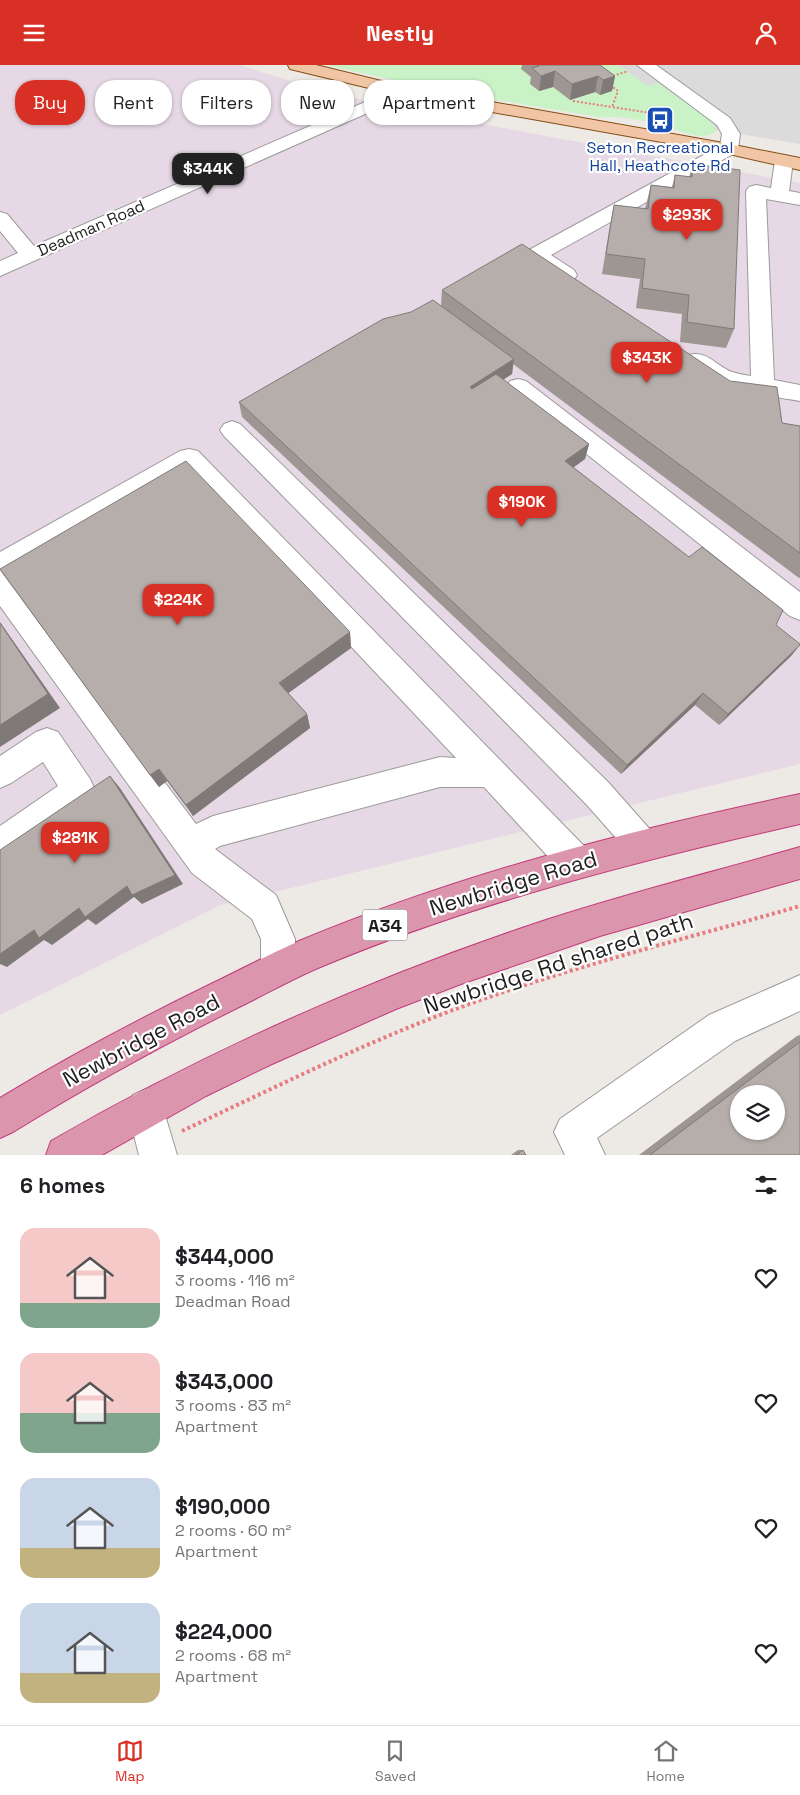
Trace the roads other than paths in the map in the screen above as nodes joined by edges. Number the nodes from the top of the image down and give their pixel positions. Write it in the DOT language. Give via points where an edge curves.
graph roads {
  1 [pos="296,65"];
  2 [pos="645,65"];
  3 [pos="364,82"];
  4 [pos="494,107"];
  5 [pos="364,108"];
  6 [pos="728,149"];
  7 [pos="792,163"];
  8 [pos="779,195"];
  9 [pos="800,199"];
  10 [pos="0,218"];
  11 [pos="31,255"];
  12 [pos="0,269"];
  13 [pos="586,287"];
  14 [pos="684,352"];
  15 [pos="763,386"];
  16 [pos="518,387"];
  17 [pos="800,393"];
  18 [pos="232,430"];
  19 [pos="0,565"];
  20 [pos="0,585"];
  21 [pos="800,607"];
  22 [pos="0,773"];
  23 [pos="491,773"];
  24 [pos="800,809"];
  25 [pos="0,845"];
  26 [pos="643,845"];
  27 [pos="192,846"];
  28 [pos="576,863"];
  29 [pos="800,863"];
  30 [pos="278,969"];
  31 [pos="800,993"];
  32 [pos="146,1108"];
  33 [pos="0,1119"];
  34 [pos="157,1151"];
  35 [pos="70,1154"];
  36 [pos="586,1155"];
  1 -- 3 [label="main road"];
  2 -- 6 [label="street" via="724,122 730,134"];
  4 -- 6 [label="main road"];
  5 -- 11 [label="street, Deadman Road"];
  6 -- 7 [label="main road"];
  6 -- 13 [label="street" via="536,255"];
  7 -- 8 [label="street"];
  8 -- 9 [label="street"];
  8 -- 15 [label="street" via="756,191"];
  10 -- 11 [label="street"];
  11 -- 12 [label="street, Deadman Road"];
  14 -- 15 [label="street" via="725,379"];
  15 -- 17 [label="street"];
  16 -- 21 [label="street"];
  18 -- 26 [label="street" via="597,793"];
  19 -- 23 [label="street" via="189,458"];
  20 -- 27 [label="street"];
  22 -- 25 [label="street" via="47,743 79,790"];
  23 -- 27 [label="street" via="440,772 213,832"];
  23 -- 28 [label="street"];
  24 -- 26 [label="highway, Newbridge Road / A34"];
  26 -- 28 [label="highway, Newbridge Road / A34"];
  27 -- 30 [label="street" via="204,861 264,907 278,939"];
  28 -- 30 [label="highway, Newbridge Road / A34" via="414,914 308,954"];
  29 -- 32 [label="highway" via="602,918 458,967 330,1018"];
  30 -- 33 [label="highway, Newbridge Road / A34" via="60,1082"];
  31 -- 36 [label="street" via="722,1029 573,1132"];
  32 -- 34 [label="street"];
  32 -- 35 [label="highway"];
}
